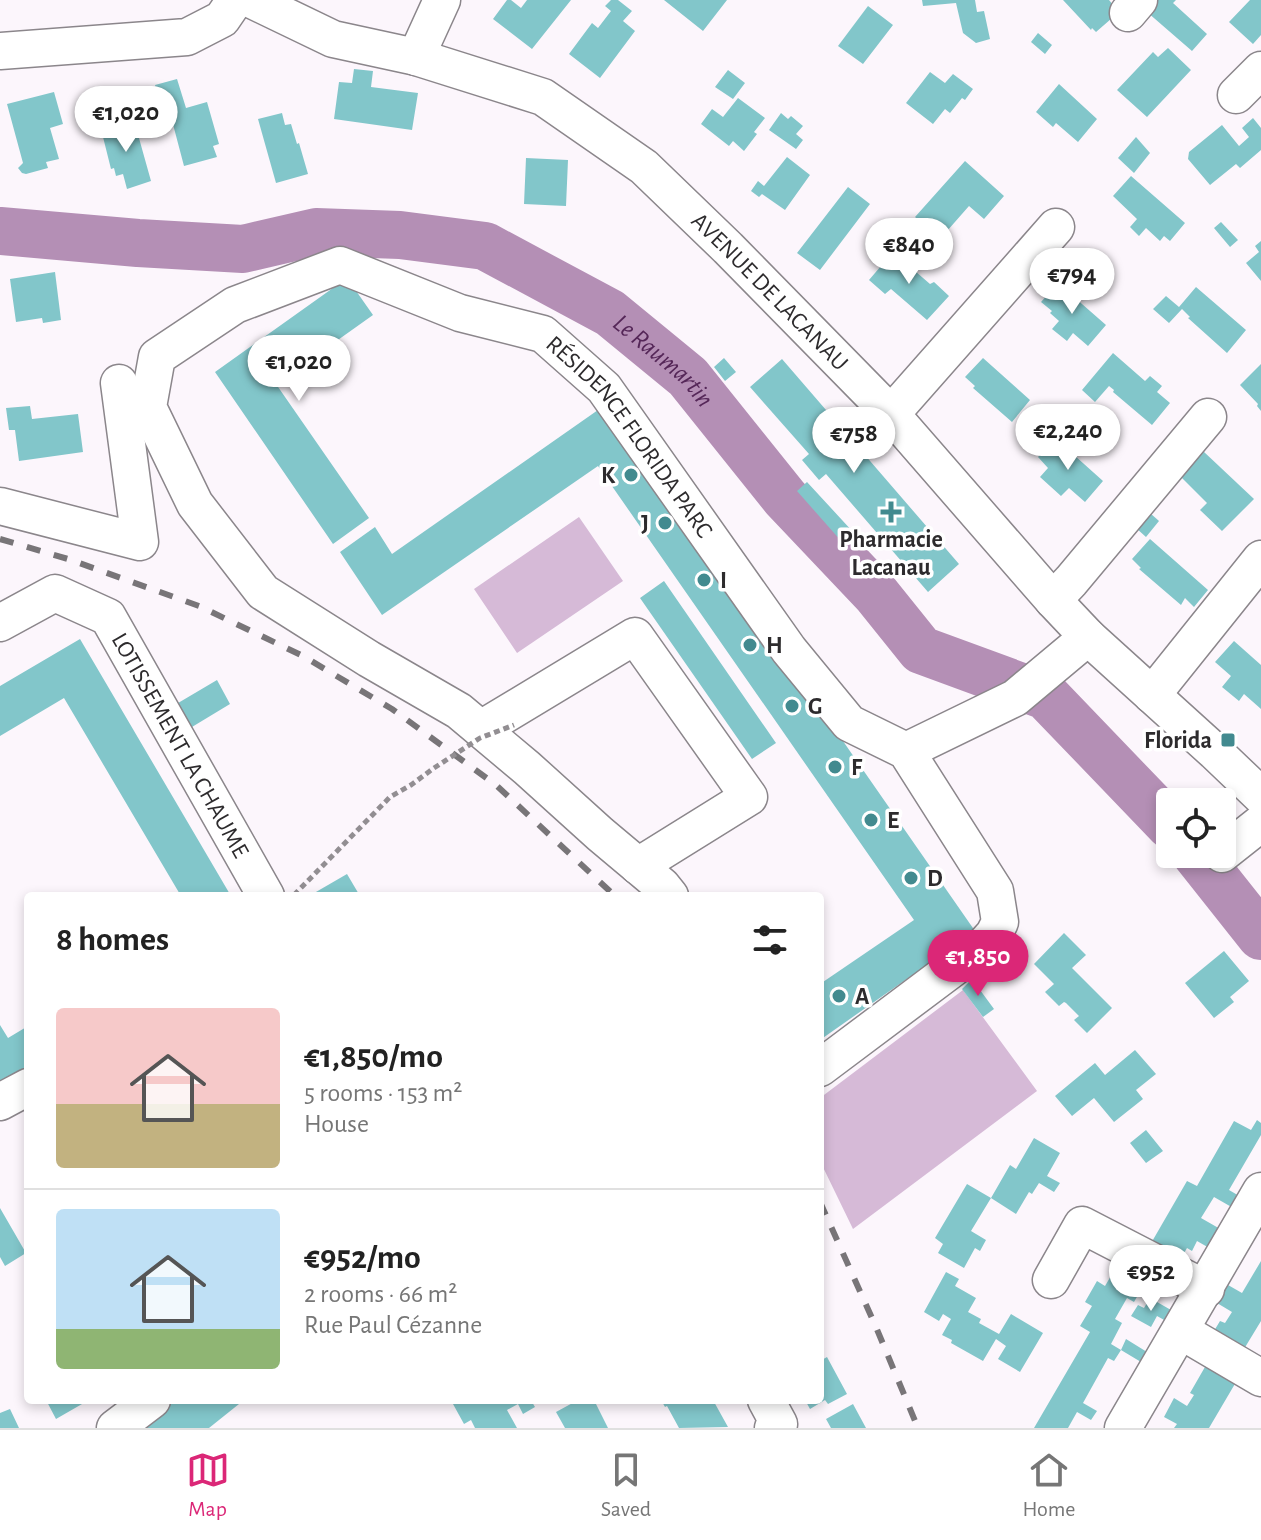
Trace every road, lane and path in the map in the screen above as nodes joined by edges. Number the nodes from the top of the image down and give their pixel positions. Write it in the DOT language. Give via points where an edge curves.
graph roads {
  1 [pos="235,0"];
  2 [pos="252,0"];
  3 [pos="442,0"];
  4 [pos="0,51"];
  5 [pos="416,57"];
  6 [pos="1056,227"];
  7 [pos="119,383"];
  8 [pos="891,414"];
  9 [pos="1208,417"];
  10 [pos="0,506"];
  11 [pos="1261,559"];
  12 [pos="1053,600"];
  13 [pos="0,623"];
  14 [pos="1088,637"];
  15 [pos="1152,695"];
  16 [pos="497,727"];
  17 [pos="906,751"];
  18 [pos="1261,796"];
  19 [pos="1261,823"];
  20 [pos="1236,842"];
  21 [pos="638,866"];
  22 [pos="264,892"];
  23 [pos="298,892"];
  24 [pos="667,892"];
  25 [pos="824,1065"];
  26 [pos="24,1089"];
  27 [pos="0,1102"];
  28 [pos="1261,1191"];
  29 [pos="1051,1280"];
  30 [pos="1206,1289"];
  31 [pos="1181,1331"];
  32 [pos="1261,1378"];
  33 [pos="147,1404"];
  34 [pos="768,1404"];
  35 [pos="115,1428"];
  36 [pos="773,1428"];
  37 [pos="1123,1428"];
  1 -- 4 [label="street" via="222,19 187,37"];
  2 -- 5 [label="street, AVENUE DE LACANAU" via="333,39"];
  3 -- 5 [label="street"];
  5 -- 8 [label="street, AVENUE DE LACANAU" via="543,97 644,167"];
  6 -- 8 [label="street"];
  7 -- 10 [label="street" via="140,542"];
  8 -- 12 [label="street, AVENUE DE LACANAU"];
  9 -- 12 [label="street"];
  11 -- 15 [label="street"];
  12 -- 14 [label="street, AVENUE DE LACANAU"];
  13 -- 22 [label="street, LOTISSEMENT LA CHAUME" via="55,593 108,617"];
  14 -- 15 [label="street, AVENUE DE LACANAU"];
  14 -- 17 [label="street" via="1025,689"];
  15 -- 18 [label="street, AVENUE DE LACANAU"];
  16 -- 17 [label="street, RÉSIDENCE FLORIDA PARC" via="459,711 263,592 195,504 148,407 157,357 235,305 340,265 460,313 543,334 604,388 789,650 849,723"];
  16 -- 21 [label="street, RÉSIDENCE FLORIDA PARC"];
  16 -- 21 [label="street" via="635,636 749,797"];
  16 -- 23 [label="path, bridge" via="390,797"];
  17 -- 25 [label="street" via="995,891 1000,922 984,945"];
  19 -- 20 [label="street"];
  21 -- 24 [label="street, RÉSIDENCE FLORIDA PARC"];
  26 -- 27 [label="street"];
  28 -- 30 [label="street"];
  29 -- 30 [label="street" via="1082,1225"];
  30 -- 31 [label="street"];
  31 -- 32 [label="street"];
  31 -- 37 [label="street"];
  33 -- 35 [label="street"];
  34 -- 36 [label="street" via="779,1424"];
}
